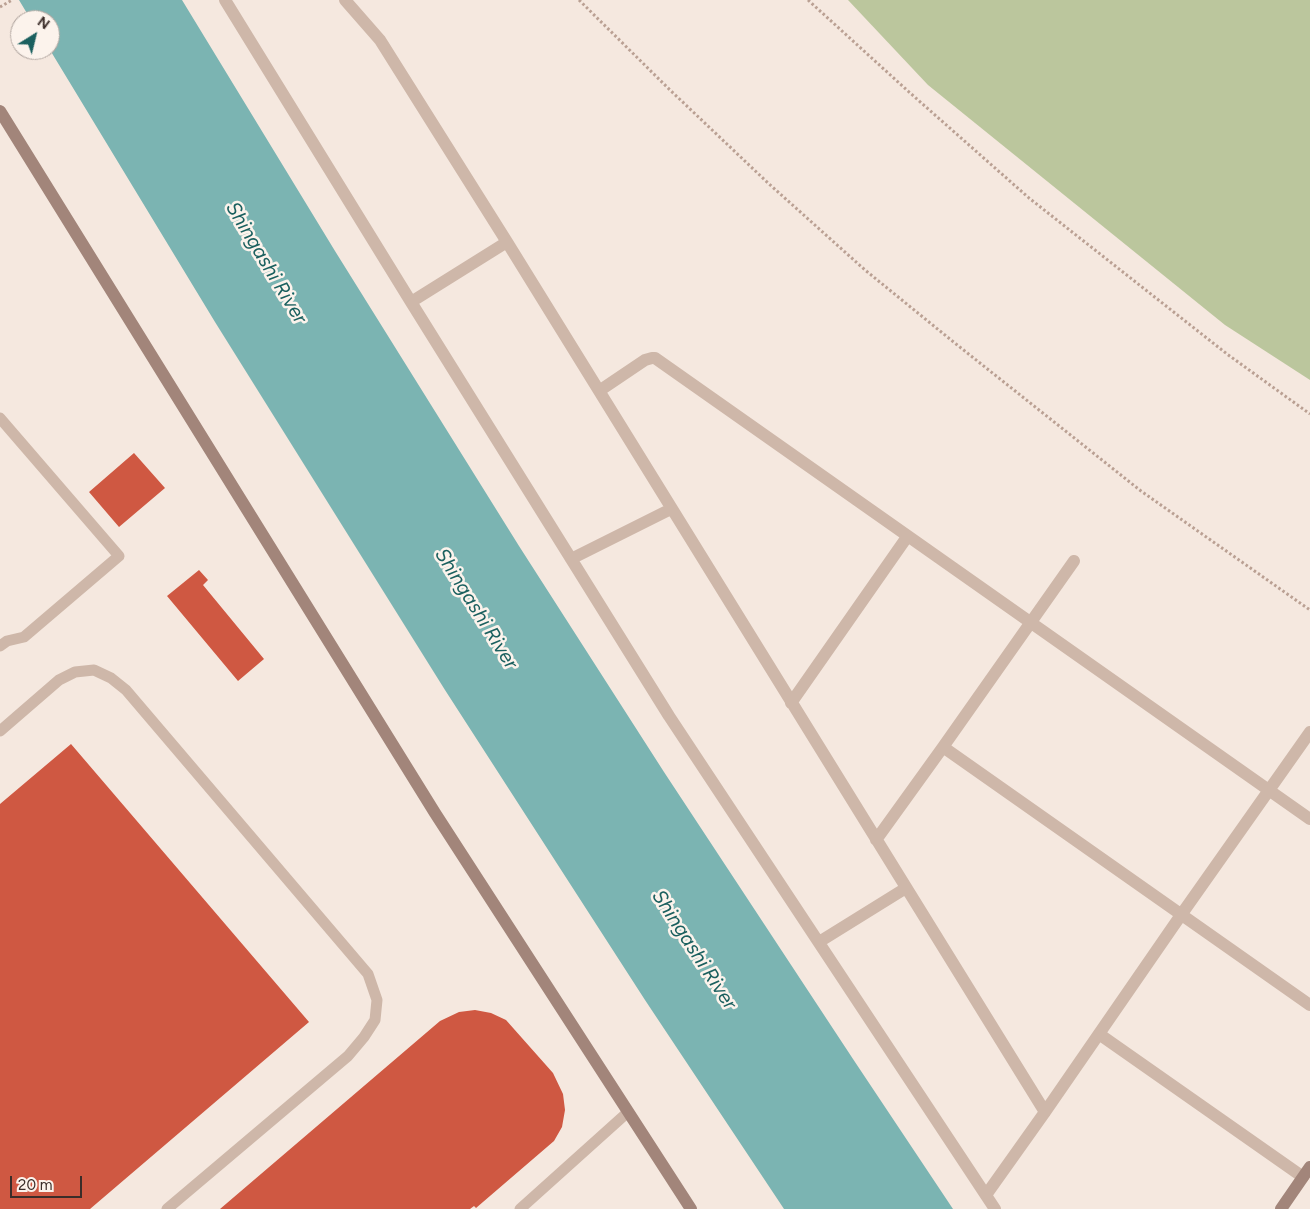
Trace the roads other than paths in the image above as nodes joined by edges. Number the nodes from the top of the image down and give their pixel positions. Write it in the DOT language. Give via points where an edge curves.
graph roads {
  1 [pos="225,0"];
  2 [pos="345,0"];
  3 [pos="0,111"];
  4 [pos="506,242"];
  5 [pos="411,302"];
  6 [pos="598,391"];
  7 [pos="0,418"];
  8 [pos="671,509"];
  9 [pos="907,537"];
  10 [pos="571,560"];
  11 [pos="1074,561"];
  12 [pos="1030,622"];
  13 [pos="2,640"];
  14 [pos="791,703"];
  15 [pos="0,731"];
  16 [pos="1310,732"];
  17 [pos="943,747"];
  18 [pos="1270,790"];
  19 [pos="1310,819"];
  20 [pos="876,840"];
  21 [pos="906,888"];
  22 [pos="1181,914"];
  23 [pos="819,942"];
  24 [pos="1310,1005"];
  25 [pos="1099,1034"];
  26 [pos="628,1112"];
  27 [pos="1045,1112"];
  28 [pos="1306,1172"];
  29 [pos="986,1195"];
  30 [pos="167,1209"];
  31 [pos="520,1209"];
  32 [pos="691,1209"];
  33 [pos="995,1209"];
  34 [pos="1281,1209"];
  1 -- 5 [label="street"];
  2 -- 4 [label="street" via="380,40"];
  3 -- 26 [label="street" via="435,814"];
  4 -- 5 [label="street"];
  4 -- 6 [label="street"];
  5 -- 10 [label="street"];
  6 -- 8 [label="street"];
  6 -- 9 [label="street" via="648,358 655,358"];
  7 -- 13 [label="lane" via="119,556 24,637"];
  8 -- 10 [label="street"];
  8 -- 14 [label="street"];
  9 -- 12 [label="street"];
  9 -- 14 [label="street"];
  10 -- 23 [label="street" via="669,716"];
  11 -- 12 [label="street"];
  12 -- 17 [label="street"];
  12 -- 18 [label="street"];
  14 -- 20 [label="street"];
  15 -- 30 [label="lane" via="59,680 75,672 94,670 111,678 126,690 368,974 377,1000 375,1020 348,1056"];
  16 -- 18 [label="street"];
  17 -- 20 [label="street"];
  17 -- 22 [label="street"];
  18 -- 19 [label="street"];
  18 -- 22 [label="street"];
  20 -- 21 [label="street"];
  21 -- 23 [label="street"];
  21 -- 27 [label="street"];
  22 -- 24 [label="street"];
  22 -- 25 [label="street"];
  23 -- 29 [label="street"];
  25 -- 27 [label="street"];
  25 -- 28 [label="street"];
  26 -- 31 [label="lane"];
  26 -- 32 [label="street"];
  27 -- 29 [label="street"];
  28 -- 34 [label="street"];
  29 -- 33 [label="street"];
}
